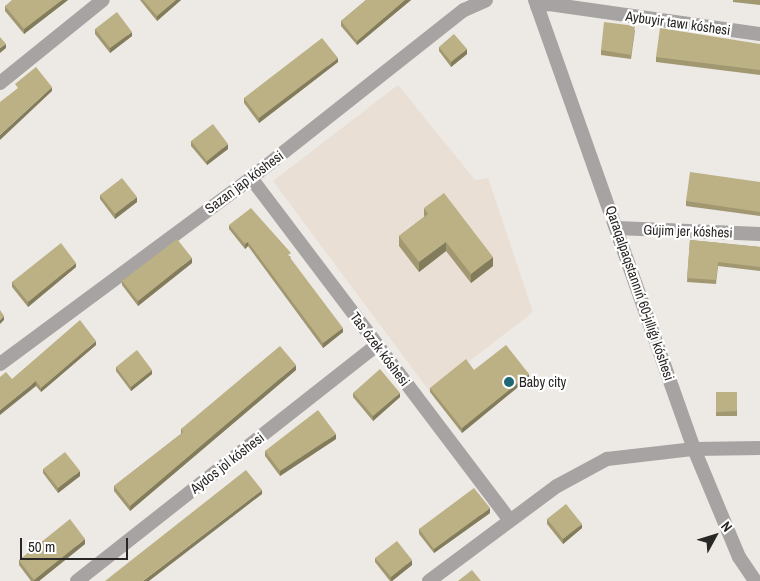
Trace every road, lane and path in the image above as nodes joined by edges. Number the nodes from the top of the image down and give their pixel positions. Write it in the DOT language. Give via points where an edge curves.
graph roads {
  1 [pos="103,0"];
  2 [pos="486,0"];
  3 [pos="536,3"];
  4 [pos="760,34"];
  5 [pos="0,83"];
  6 [pos="251,178"];
  7 [pos="617,228"];
  8 [pos="760,234"];
  9 [pos="377,345"];
  10 [pos="0,364"];
  11 [pos="760,448"];
  12 [pos="694,449"];
  13 [pos="510,520"];
  14 [pos="77,581"];
  15 [pos="429,581"];
  16 [pos="755,581"];
  1 -- 5 [label="street"];
  2 -- 6 [label="street, Sazan jap kóshesi" via="464,10"];
  3 -- 4 [label="street, Aybuyir tawı kóshesi"];
  3 -- 7 [label="street, Qaraqalpaqstannıń 60-jıllıǵı kóshesi"];
  6 -- 9 [label="street, Tas ózek kóshesi"];
  6 -- 10 [label="street, Sazan jap kóshesi"];
  7 -- 8 [label="street, Gújim jer kóshesi"];
  7 -- 12 [label="street, Qaraqalpaqstannıń 60-jıllıǵı kóshesi"];
  9 -- 13 [label="street, Tas ózek kóshesi"];
  9 -- 14 [label="street, Aydos jol kóshesi"];
  11 -- 12 [label="street"];
  12 -- 13 [label="street" via="607,460 557,486"];
  12 -- 16 [label="street, Qaraqalpaqstannıń 60-jıllıǵı kóshesi" via="739,557"];
  13 -- 15 [label="street"];
}
